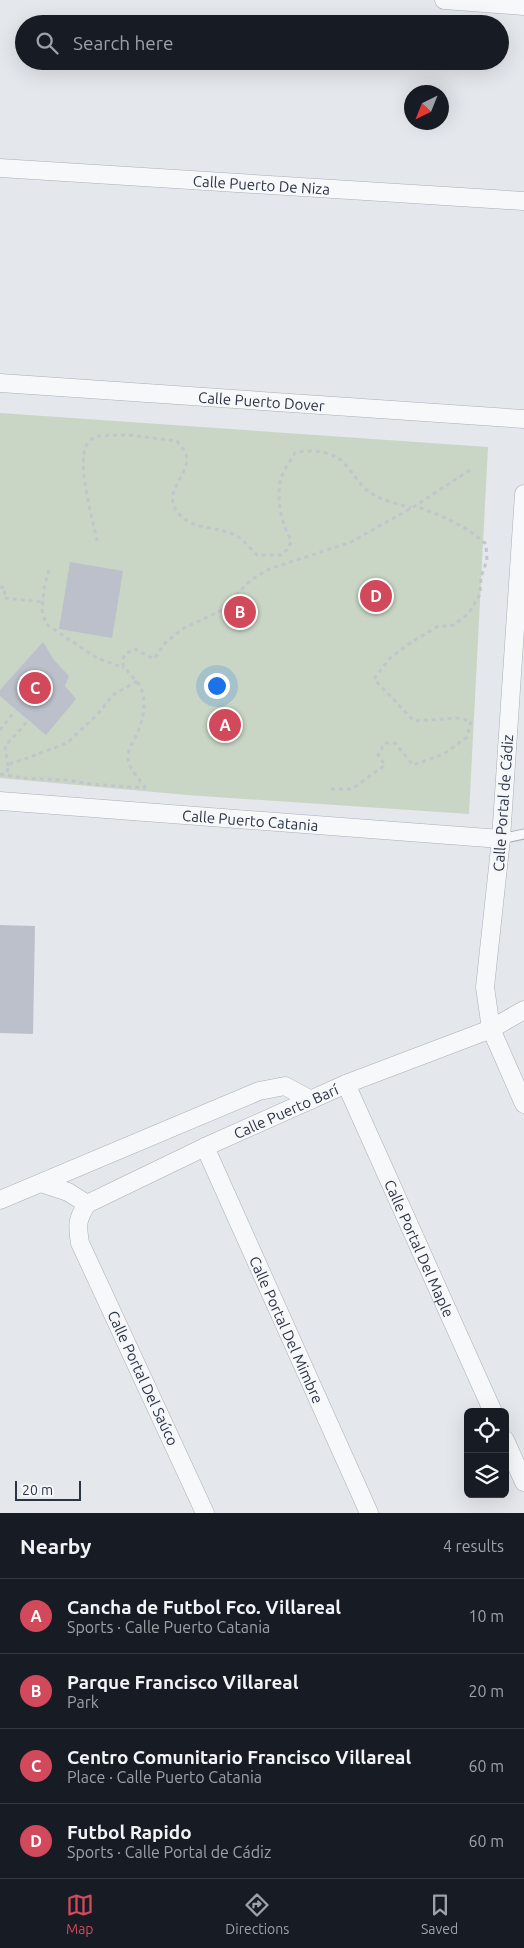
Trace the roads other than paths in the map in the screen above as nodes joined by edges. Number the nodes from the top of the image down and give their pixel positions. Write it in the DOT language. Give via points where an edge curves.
graph roads {
  1 [pos="444,0"];
  2 [pos="524,6"];
  3 [pos="0,168"];
  4 [pos="524,201"];
  5 [pos="0,383"];
  6 [pos="524,419"];
  7 [pos="524,494"];
  8 [pos="0,801"];
  9 [pos="524,834"];
  10 [pos="501,839"];
  11 [pos="524,1010"];
  12 [pos="491,1029"];
  13 [pos="346,1084"];
  14 [pos="311,1100"];
  15 [pos="524,1104"];
  16 [pos="205,1146"];
  17 [pos="41,1183"];
  18 [pos="0,1200"];
  19 [pos="87,1204"];
  20 [pos="491,1408"];
  21 [pos="509,1449"];
  22 [pos="524,1482"];
  23 [pos="205,1513"];
  24 [pos="369,1513"];
  1 -- 2 [label="street"];
  3 -- 4 [label="street, Calle Puerto De Niza"];
  5 -- 6 [label="street, Calle Puerto Dover"];
  7 -- 10 [label="street, Calle Portal de Cádiz"];
  8 -- 10 [label="street, Calle Puerto Catania"];
  9 -- 10 [label="lane"];
  10 -- 12 [label="street, Calle Portal de Cádiz" via="485,987"];
  11 -- 12 [label="street, Calle Puerto Barí"];
  12 -- 13 [label="street, Calle Puerto Barí"];
  12 -- 15 [label="street, Calle Portal de Cádiz"];
  13 -- 14 [label="street, Calle Puerto Barí"];
  13 -- 20 [label="street, Calle Portal Del Maple"];
  14 -- 16 [label="street, Calle Puerto Barí"];
  14 -- 17 [label="street" via="285,1086 259,1092"];
  16 -- 19 [label="street, Calle Puerto Barí"];
  16 -- 24 [label="street, Calle Portal Del Mimbre"];
  17 -- 18 [label="street"];
  17 -- 19 [label="street" via="68,1192"];
  19 -- 23 [label="street, Calle Portal Del Saúco" via="79,1216 80,1243"];
  21 -- 22 [label="street"];
}
